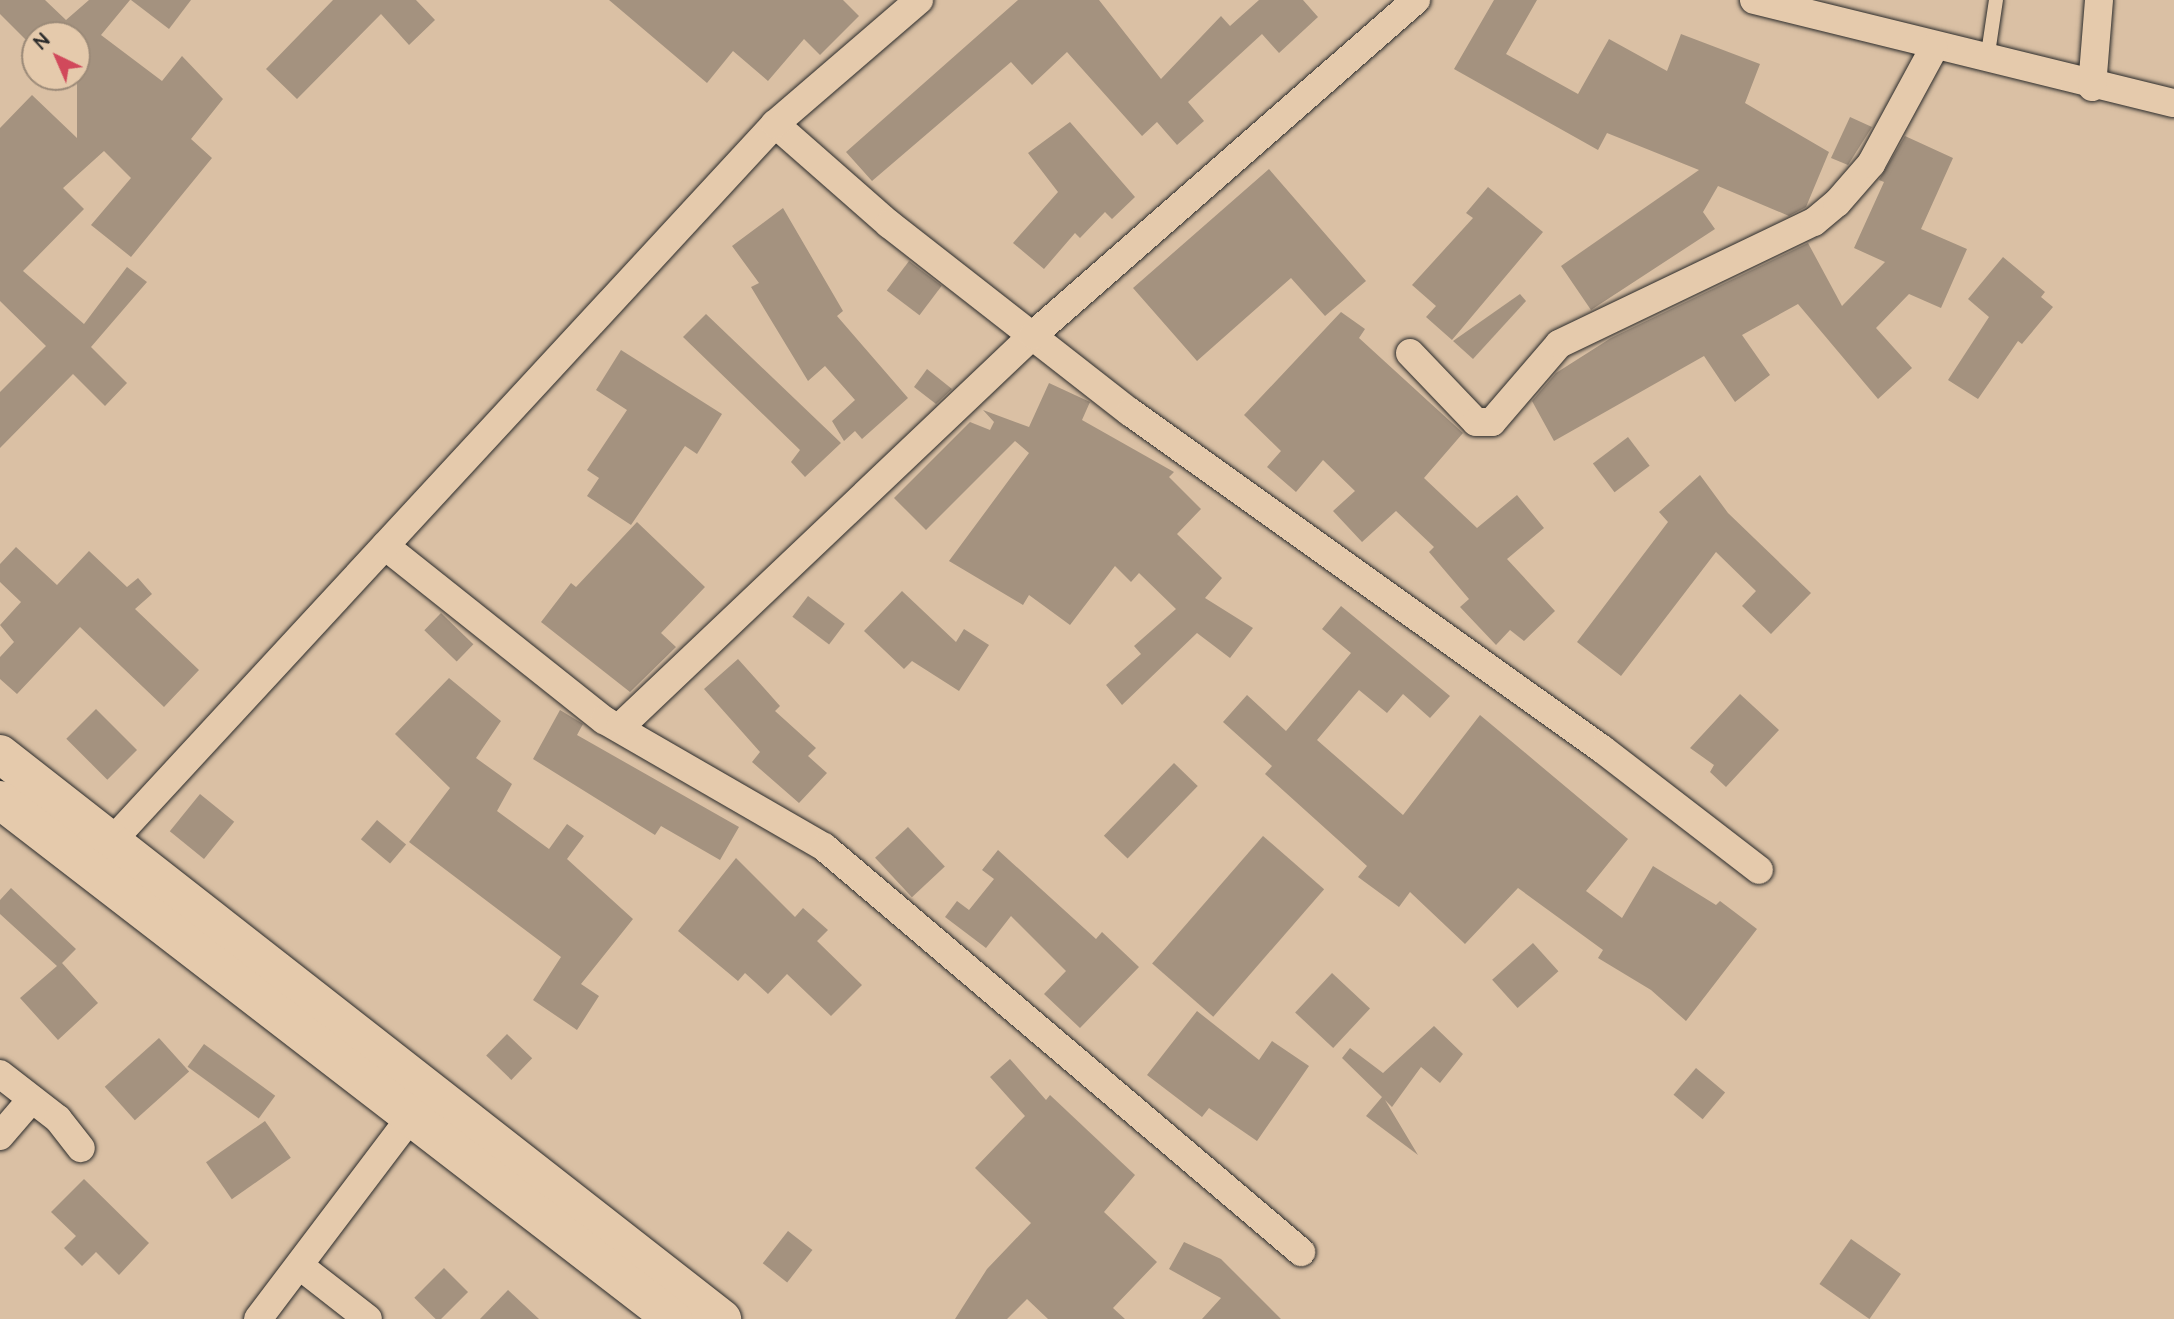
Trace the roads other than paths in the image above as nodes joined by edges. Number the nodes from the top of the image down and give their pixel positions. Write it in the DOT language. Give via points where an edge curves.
graph roads {
  1 [pos="919,0"];
  2 [pos="1416,0"];
  3 [pos="1754,0"];
  4 [pos="1996,0"];
  5 [pos="2099,0"];
  6 [pos="1934,48"];
  7 [pos="1987,62"];
  8 [pos="2092,87"];
  9 [pos="2174,103"];
  10 [pos="775,124"];
  11 [pos="1033,335"];
  12 [pos="1410,353"];
  13 [pos="385,546"];
  14 [pos="620,727"];
  15 [pos="0,754"];
  16 [pos="0,800"];
  17 [pos="112,841"];
  18 [pos="1759,870"];
  19 [pos="0,1074"];
  20 [pos="30,1101"];
  21 [pos="411,1117"];
  22 [pos="0,1136"];
  23 [pos="81,1147"];
  24 [pos="1301,1252"];
  25 [pos="300,1266"];
  26 [pos="258,1319"];
  27 [pos="368,1319"];
  28 [pos="673,1319"];
  29 [pos="722,1319"];
  1 -- 10 [label="street"];
  2 -- 11 [label="street"];
  3 -- 6 [label="street"];
  4 -- 7 [label="lane"];
  5 -- 8 [label="street"];
  6 -- 7 [label="street"];
  6 -- 12 [label="street" via="1871,164 1814,222 1559,344 1492,422 1476,422"];
  7 -- 8 [label="street"];
  8 -- 9 [label="street"];
  10 -- 11 [label="street"];
  10 -- 13 [label="street"];
  11 -- 14 [label="street"];
  11 -- 18 [label="street" via="1602,749"];
  13 -- 14 [label="street"];
  13 -- 17 [label="street"];
  14 -- 24 [label="street" via="824,847"];
  15 -- 17 [label="street"];
  16 -- 21 [label="street"];
  17 -- 29 [label="street"];
  19 -- 20 [label="street"];
  20 -- 22 [label="street"];
  20 -- 23 [label="street" via="58,1119"];
  21 -- 25 [label="street"];
  21 -- 28 [label="street"];
  25 -- 26 [label="street"];
  25 -- 27 [label="street"];
}
